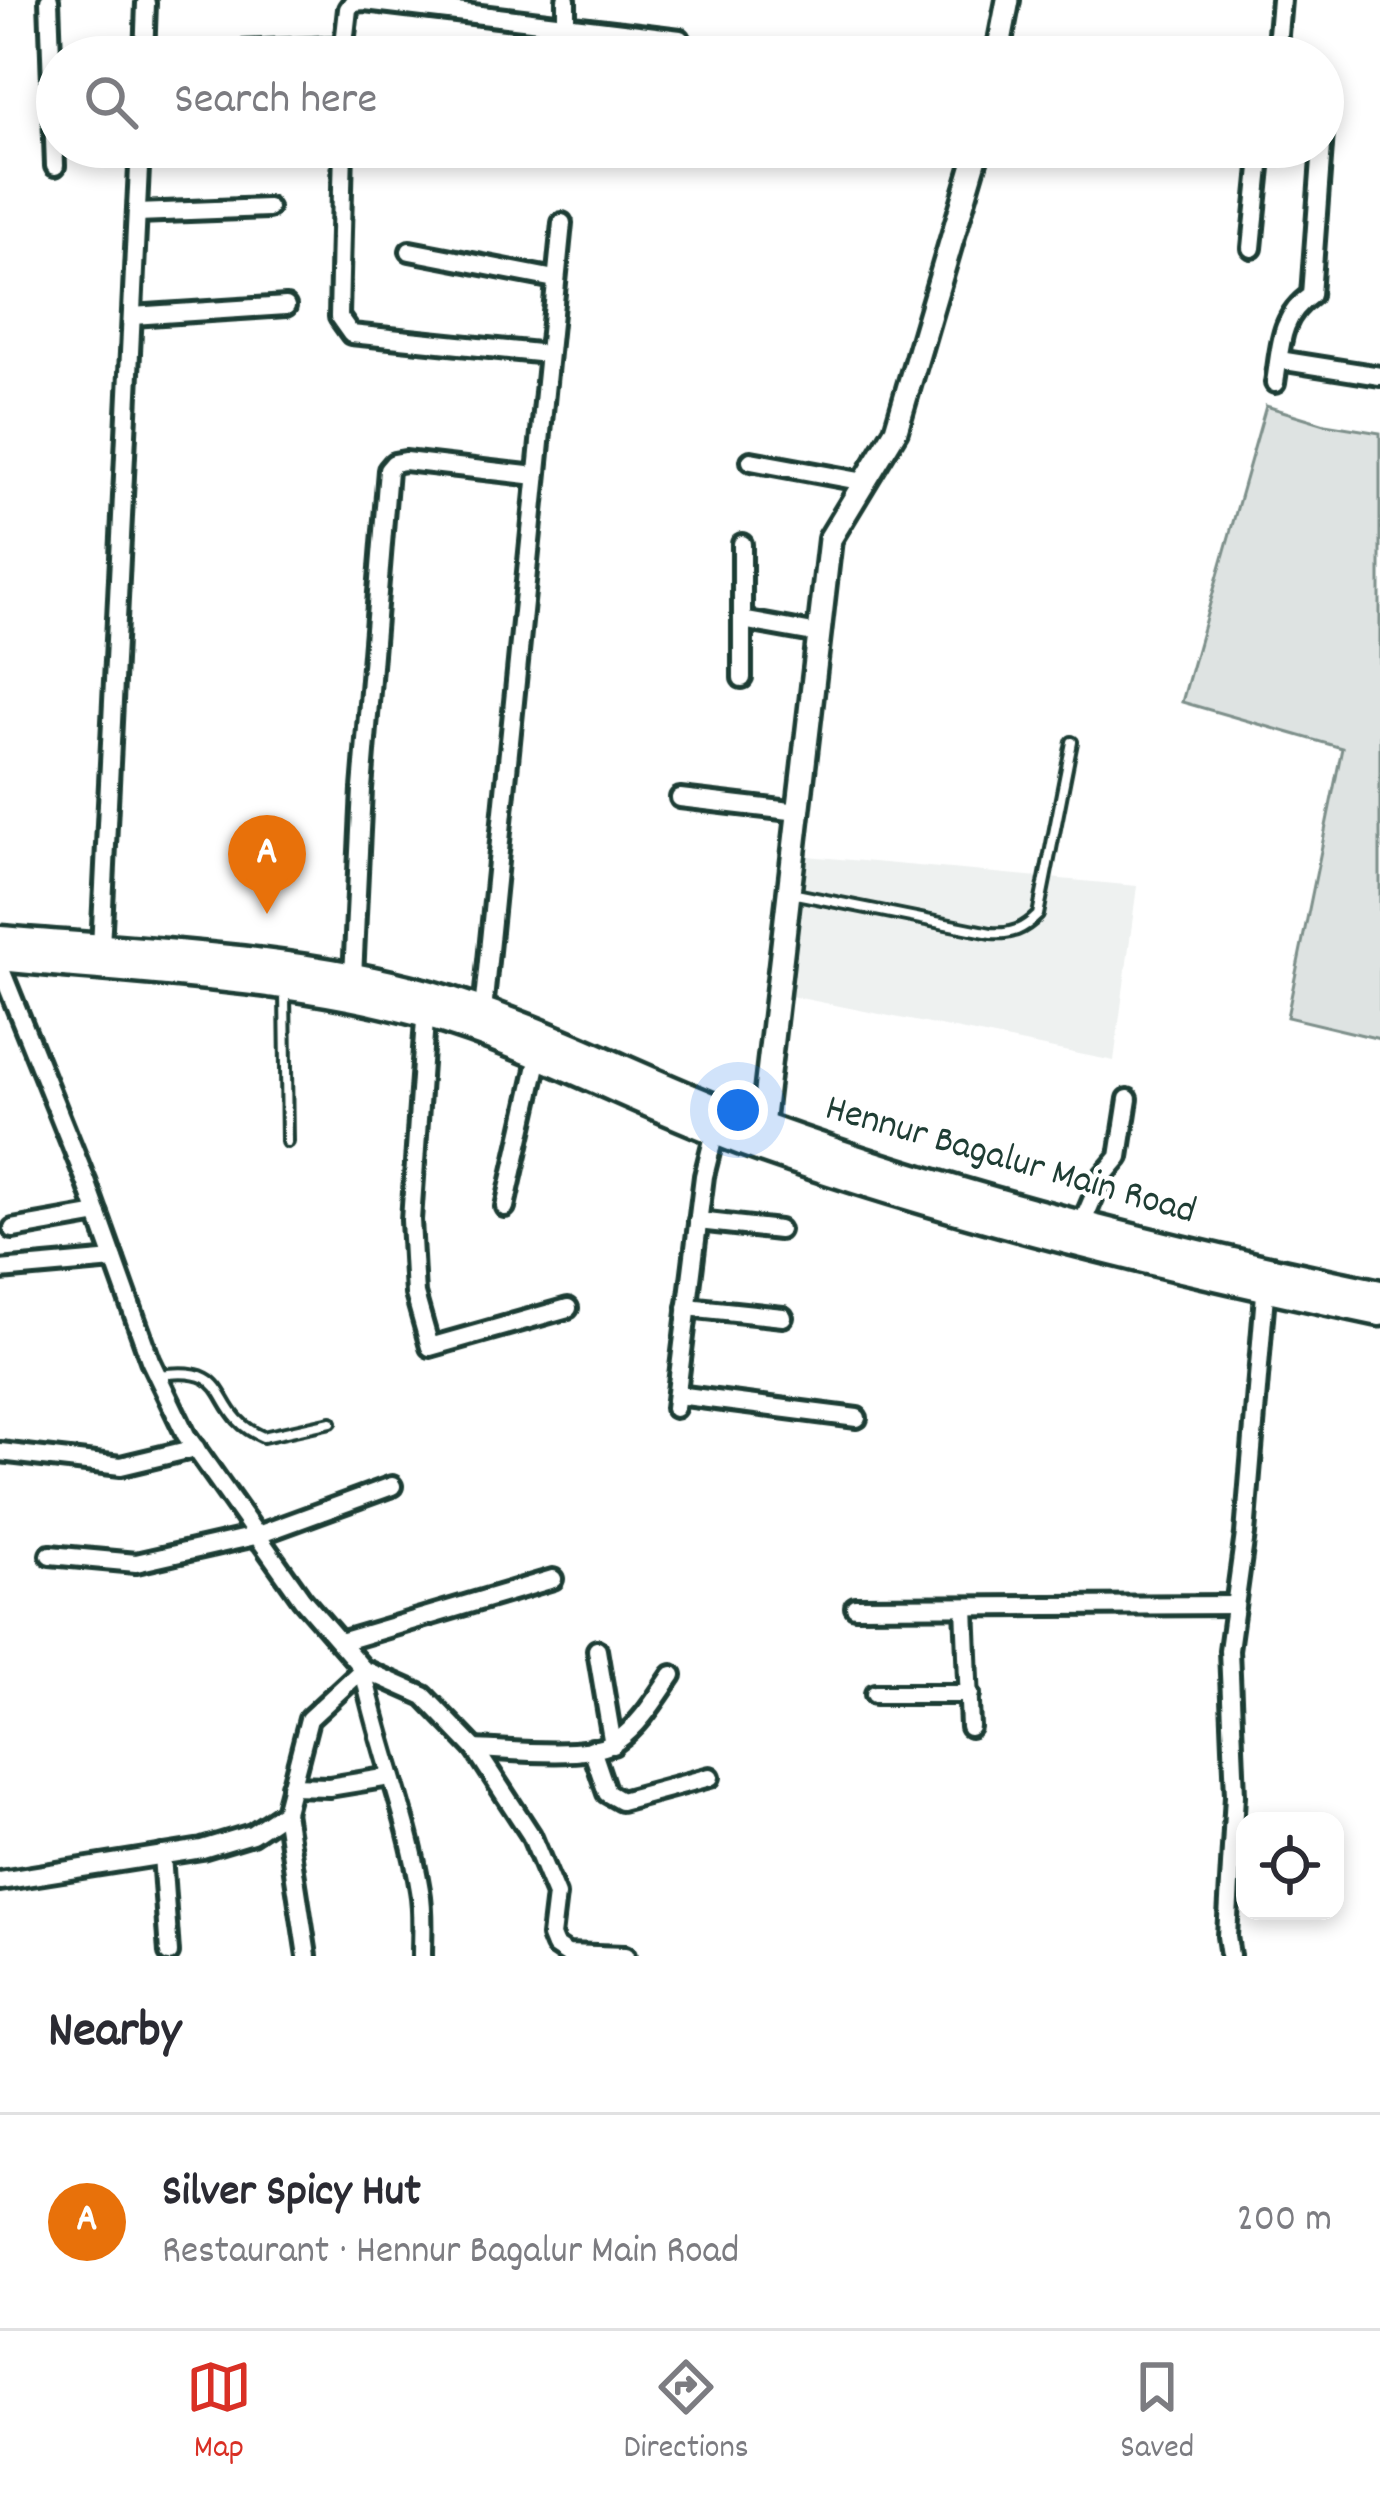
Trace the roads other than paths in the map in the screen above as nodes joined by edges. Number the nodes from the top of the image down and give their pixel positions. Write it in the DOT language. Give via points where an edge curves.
graph roads {
  1 [pos="49,0"];
  2 [pos="566,0"];
  3 [pos="1008,0"];
  4 [pos="1281,0"];
  5 [pos="146,2"];
  6 [pos="566,22"];
  7 [pos="50,36"];
  8 [pos="145,36"];
  9 [pos="345,36"];
  10 [pos="566,36"];
  11 [pos="660,36"];
  12 [pos="1001,36"];
  13 [pos="1278,36"];
  14 [pos="139,168"];
  15 [pos="343,168"];
  16 [pos="974,168"];
  17 [pos="1260,168"];
  18 [pos="1320,168"];
  19 [pos="268,208"];
  20 [pos="136,213"];
  21 [pos="562,223"];
  22 [pos="1252,248"];
  23 [pos="410,251"];
  24 [pos="555,279"];
  25 [pos="286,306"];
  26 [pos="132,316"];
  27 [pos="548,354"];
  28 [pos="1279,360"];
  29 [pos="1380,376"];
  30 [pos="1275,383"];
  31 [pos="751,460"];
  32 [pos="536,476"];
  33 [pos="865,482"];
  34 [pos="742,544"];
  35 [pos="742,620"];
  36 [pos="819,634"];
  37 [pos="742,678"];
  38 [pos="1072,742"];
  39 [pos="680,798"];
  40 [pos="799,812"];
  41 [pos="790,893"];
  42 [pos="0,938"];
  43 [pos="101,948"];
  44 [pos="0,962"];
  45 [pos="353,977"];
  46 [pos="285,988"];
  47 [pos="426,1004"];
  48 [pos="483,1011"];
  49 [pos="539,1056"];
  50 [pos="1128,1099"];
  51 [pos="715,1132"];
  52 [pos="758,1137"];
  53 [pos="287,1142"];
  54 [pos="506,1208"];
  55 [pos="98,1214"];
  56 [pos="698,1221"];
  57 [pos="1081,1226"];
  58 [pos="13,1229"];
  59 [pos="779,1230"];
  60 [pos="114,1260"];
  61 [pos="0,1270"];
  62 [pos="1267,1280"];
  63 [pos="1380,1293"];
  64 [pos="687,1306"];
  65 [pos="568,1308"];
  66 [pos="1380,1313"];
  67 [pos="783,1317"];
  68 [pos="158,1376"];
  69 [pos="857,1418"];
  70 [pos="331,1422"];
  71 [pos="196,1448"];
  72 [pos="0,1452"];
  73 [pos="392,1486"];
  74 [pos="256,1536"];
  75 [pos="50,1555"];
  76 [pos="553,1579"];
  77 [pos="1235,1605"];
  78 [pos="855,1607"];
  79 [pos="965,1607"];
  80 [pos="340,1642"];
  81 [pos="597,1650"];
  82 [pos="363,1670"];
  83 [pos="672,1675"];
  84 [pos="875,1694"];
  85 [pos="970,1694"];
  86 [pos="970,1727"];
  87 [pos="613,1745"];
  88 [pos="476,1749"];
  89 [pos="592,1749"];
  90 [pos="390,1777"];
  91 [pos="710,1778"];
  92 [pos="291,1786"];
  93 [pos="285,1812"];
  94 [pos="162,1855"];
  95 [pos="0,1881"];
  96 [pos="169,1953"];
  97 [pos="307,1956"];
  98 [pos="422,1956"];
  99 [pos="625,1956"];
  100 [pos="1230,1956"];
  1 -- 7 [label="street"];
  2 -- 6 [label="street"];
  3 -- 12 [label="street"];
  4 -- 13 [label="street"];
  5 -- 8 [label="street"];
  6 -- 9 [label="street" via="353,2"];
  6 -- 10 [label="street"];
  6 -- 11 [label="street"];
  14 -- 20 [label="street"];
  15 -- 27 [label="street" via="339,316 351,334"];
  16 -- 33 [label="street" via="896,430"];
  17 -- 22 [label="street"];
  18 -- 28 [label="street" via="1311,295 1294,307"];
  19 -- 20 [label="street"];
  20 -- 26 [label="street"];
  21 -- 24 [label="street"];
  23 -- 24 [label="street"];
  24 -- 27 [label="street"];
  25 -- 26 [label="street"];
  26 -- 43 [label="street"];
  27 -- 32 [label="street"];
  28 -- 29 [label="street"];
  28 -- 30 [label="street"];
  31 -- 33 [label="street"];
  32 -- 45 [label="street" via="405,461 388,470"];
  32 -- 48 [label="street"];
  33 -- 36 [label="street" via="830,539"];
  34 -- 35 [label="street"];
  35 -- 36 [label="street"];
  35 -- 37 [label="street"];
  36 -- 40 [label="street"];
  38 -- 41 [label="lane" via="1038,915 1027,926 991,933"];
  39 -- 40 [label="street"];
  40 -- 41 [label="street"];
  41 -- 52 [label="street"];
  42 -- 43 [label="main road, Hennur Bagalur Main Road"];
  43 -- 45 [label="main road, Hennur Bagalur Main Road"];
  44 -- 46 [label="main road, Hennur Bagalur Main Road"];
  44 -- 55 [label="street"];
  45 -- 47 [label="main road, Hennur Bagalur Main Road"];
  46 -- 47 [label="main road, Hennur Bagalur Main Road"];
  46 -- 53 [label="lane"];
  47 -- 48 [label="main road, Hennur Bagalur Main Road"];
  47 -- 49 [label="main road, Hennur Bagalur Main Road"];
  47 -- 65 [label="street" via="411,1220 415,1294 430,1347"];
  48 -- 52 [label="main road, Hennur Bagalur Main Road"];
  49 -- 51 [label="main road, Hennur Bagalur Main Road"];
  49 -- 54 [label="street"];
  50 -- 57 [label="street" via="1119,1157"];
  51 -- 52 [label="main road, Hennur Bagalur Main Road"];
  51 -- 56 [label="street"];
  52 -- 57 [label="main road, Hennur Bagalur Main Road"];
  52 -- 62 [label="main road, Hennur Bagalur Main Road" via="886,1192 1074,1244"];
  55 -- 58 [label="street"];
  55 -- 60 [label="street"];
  56 -- 59 [label="street"];
  56 -- 64 [label="street"];
  57 -- 62 [label="main road, Hennur Bagalur Main Road"];
  60 -- 61 [label="street"];
  60 -- 68 [label="street"];
  62 -- 63 [label="main road, Hennur Bagalur Main Road"];
  62 -- 66 [label="main road, Hennur Bagalur Main Road"];
  62 -- 77 [label="street"];
  64 -- 67 [label="street"];
  64 -- 69 [label="street" via="676,1402"];
  68 -- 70 [label="lane" via="199,1372 239,1423 263,1437"];
  68 -- 71 [label="street"];
  71 -- 72 [label="street" via="121,1466"];
  71 -- 74 [label="street"];
  73 -- 74 [label="street"];
  74 -- 75 [label="street" via="136,1563"];
  74 -- 80 [label="street"];
  76 -- 80 [label="street"];
  77 -- 79 [label="street"];
  77 -- 100 [label="street" via="1228,1650 1235,1795"];
  78 -- 79 [label="street"];
  79 -- 85 [label="street"];
  80 -- 82 [label="street"];
  81 -- 87 [label="street"];
  82 -- 88 [label="street" via="424,1696"];
  82 -- 90 [label="street"];
  82 -- 92 [label="street" via="309,1719"];
  83 -- 87 [label="street"];
  84 -- 85 [label="street"];
  85 -- 86 [label="street"];
  87 -- 89 [label="street"];
  88 -- 89 [label="street"];
  88 -- 99 [label="street" via="530,1835 556,1895 555,1946 567,1954"];
  89 -- 91 [label="street" via="607,1793 621,1802"];
  90 -- 92 [label="street"];
  90 -- 98 [label="street" via="421,1892"];
  92 -- 93 [label="street"];
  93 -- 94 [label="street" via="253,1834"];
  93 -- 97 [label="street"];
  94 -- 95 [label="street"];
  94 -- 96 [label="street"];
}
